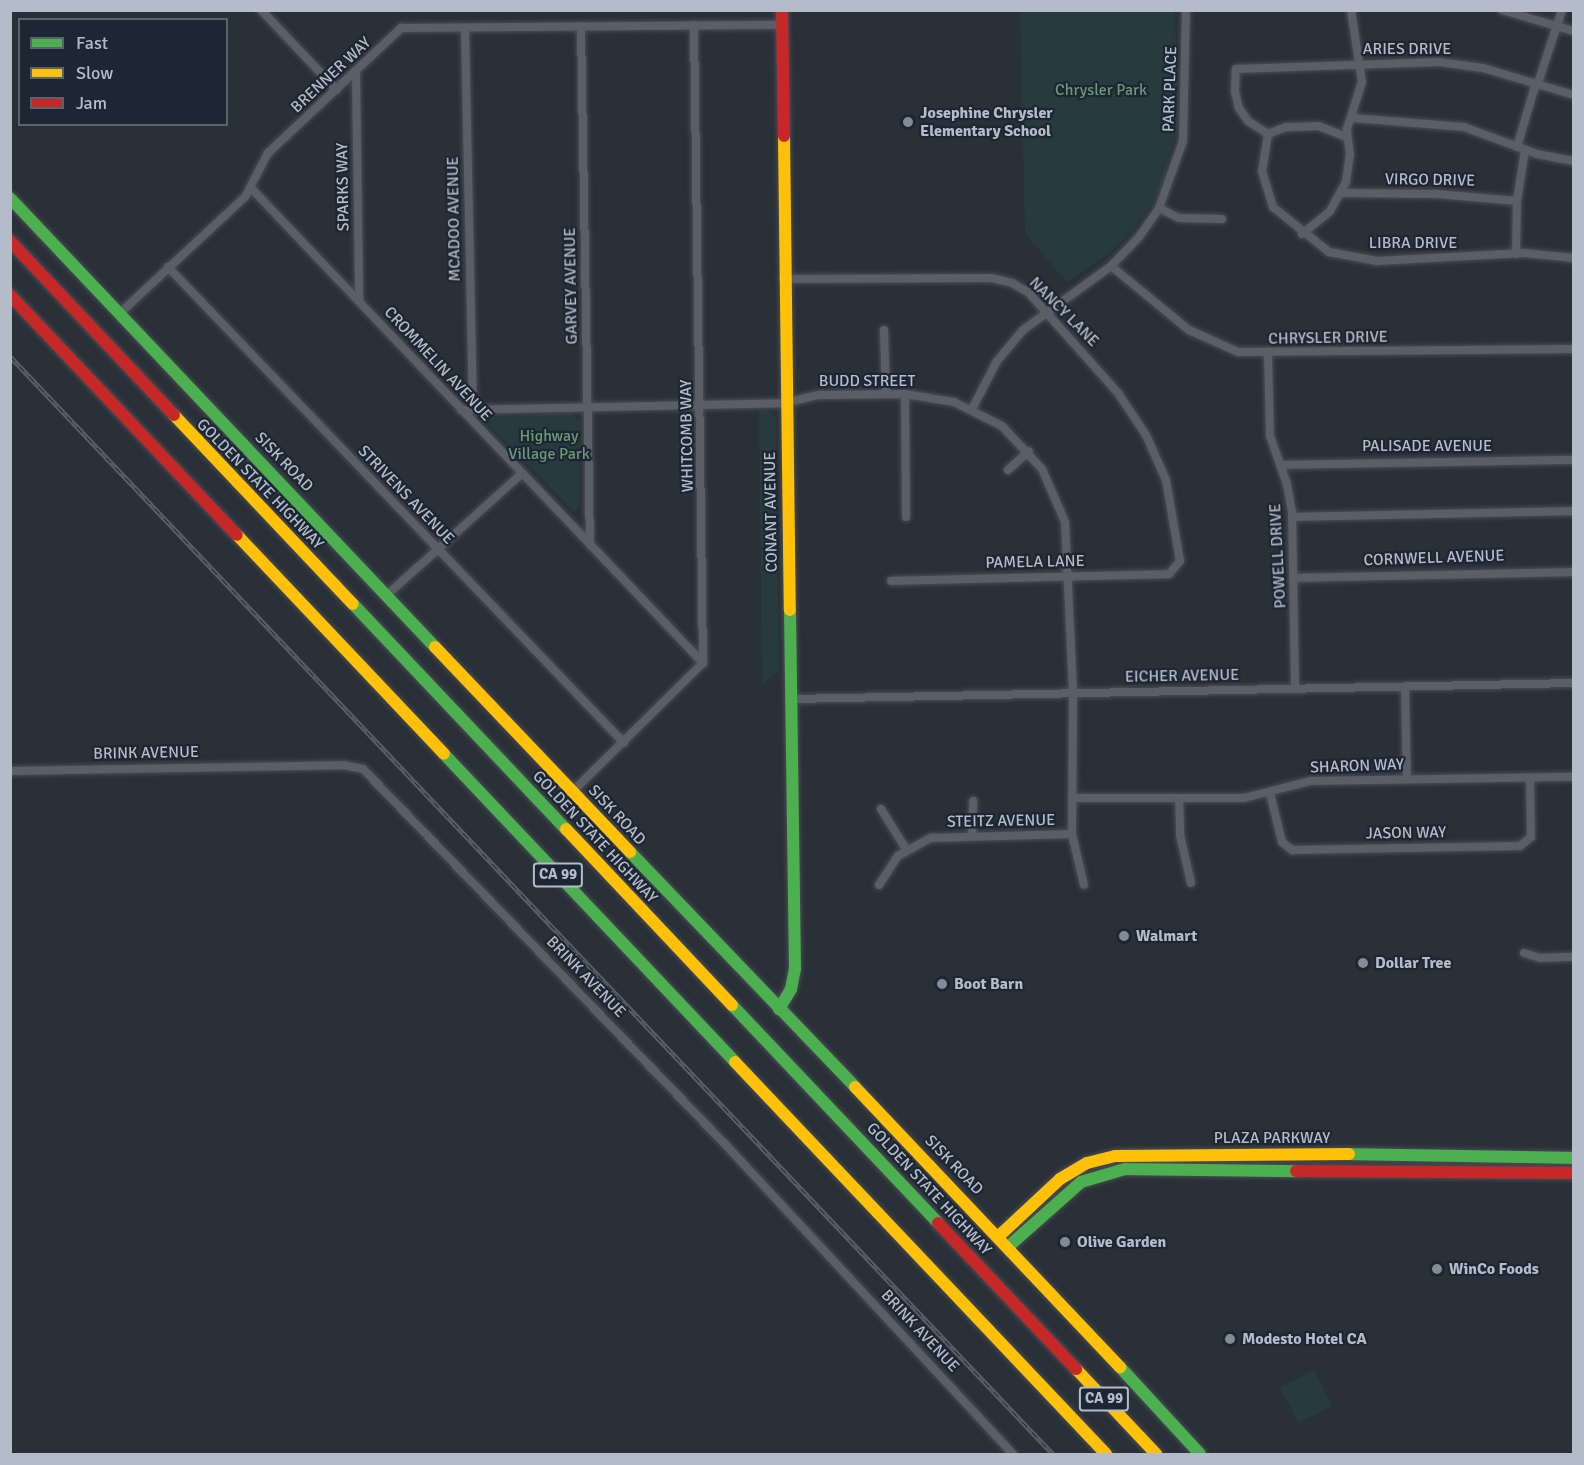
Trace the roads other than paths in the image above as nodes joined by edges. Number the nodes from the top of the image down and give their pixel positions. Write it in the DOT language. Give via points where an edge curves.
graph roads {
  1 [pos="261,10"];
  2 [pos="782,10"];
  3 [pos="1186,10"];
  4 [pos="1351,10"];
  5 [pos="1502,10"];
  6 [pos="1562,10"];
  7 [pos="694,25"];
  8 [pos="782,25"];
  9 [pos="581,26"];
  10 [pos="1557,27"];
  11 [pos="465,28"];
  12 [pos="1574,31"];
  13 [pos="1358,63"];
  14 [pos="356,73"];
  15 [pos="1536,86"];
  16 [pos="337,90"];
  17 [pos="1574,95"];
  18 [pos="1353,118"];
  19 [pos="1268,134"];
  20 [pos="1347,137"];
  21 [pos="1521,148"];
  22 [pos="1574,161"];
  23 [pos="251,188"];
  24 [pos="1342,193"];
  25 [pos="10,198"];
  26 [pos="1517,201"];
  27 [pos="1159,208"];
  28 [pos="1222,219"];
  29 [pos="1302,234"];
  30 [pos="10,241"];
  31 [pos="1516,254"];
  32 [pos="1574,258"];
  33 [pos="1111,266"];
  34 [pos="168,267"];
  35 [pos="783,279"];
  36 [pos="10,295"];
  37 [pos="359,301"];
  38 [pos="1045,310"];
  39 [pos="119,314"];
  40 [pos="884,330"];
  41 [pos="1574,349"];
  42 [pos="1268,354"];
  43 [pos="886,394"];
  44 [pos="906,394"];
  45 [pos="784,403"];
  46 [pos="702,404"];
  47 [pos="589,406"];
  48 [pos="473,409"];
  49 [pos="972,409"];
  50 [pos="461,410"];
  51 [pos="1029,452"];
  52 [pos="1574,460"];
  53 [pos="1280,465"];
  54 [pos="1008,470"];
  55 [pos="520,475"];
  56 [pos="1574,511"];
  57 [pos="906,517"];
  58 [pos="1292,517"];
  59 [pos="590,545"];
  60 [pos="438,551"];
  61 [pos="1178,569"];
  62 [pos="1574,572"];
  63 [pos="1070,576"];
  64 [pos="1295,578"];
  65 [pos="891,581"];
  66 [pos="388,594"];
  67 [pos="703,663"];
  68 [pos="1574,683"];
  69 [pos="1405,687"];
  70 [pos="1295,689"];
  71 [pos="1073,693"];
  72 [pos="792,699"];
  73 [pos="624,743"];
  74 [pos="10,771"];
  75 [pos="1574,777"];
  76 [pos="1530,778"];
  77 [pos="1407,779"];
  78 [pos="572,792"];
  79 [pos="1270,793"];
  80 [pos="1072,798"];
  81 [pos="1179,798"];
  82 [pos="973,801"];
  83 [pos="882,809"];
  84 [pos="1072,834"];
  85 [pos="972,836"];
  86 [pos="906,849"];
  87 [pos="1191,882"];
  88 [pos="879,885"];
  89 [pos="1084,885"];
  90 [pos="1524,953"];
  91 [pos="1574,957"];
  92 [pos="779,1009"];
  93 [pos="1574,1158"];
  94 [pos="1574,1173"];
  95 [pos="999,1236"];
  96 [pos="1008,1246"];
  97 [pos="1013,1455"];
  98 [pos="1106,1455"];
  99 [pos="1156,1455"];
  100 [pos="1200,1455"];
  1 -- 16 [label="street"];
  2 -- 8 [label="main road, CONANT AVENUE"];
  3 -- 27 [label="street, PARK PLACE" via="1183,141"];
  4 -- 13 [label="street"];
  5 -- 10 [label="street"];
  6 -- 10 [label="street"];
  7 -- 8 [label="street, BRENNER WAY"];
  7 -- 9 [label="street, BRENNER WAY"];
  7 -- 46 [label="street, WHITCOMB WAY"];
  8 -- 35 [label="main road, CONANT AVENUE"];
  9 -- 11 [label="street, BRENNER WAY"];
  9 -- 47 [label="street, GARVEY AVENUE"];
  10 -- 12 [label="street"];
  10 -- 15 [label="street"];
  11 -- 14 [label="street, BRENNER WAY" via="401,28"];
  11 -- 48 [label="street, MCADOO AVENUE"];
  13 -- 15 [label="street, ARIES DRIVE" via="1466,65"];
  13 -- 18 [label="street" via="1362,82"];
  13 -- 19 [label="street, ARIES DRIVE" via="1236,69 1239,108 1248,121"];
  14 -- 16 [label="street, BRENNER WAY"];
  14 -- 37 [label="street, SPARKS WAY"];
  15 -- 17 [label="street, ARIES DRIVE"];
  15 -- 21 [label="street"];
  16 -- 23 [label="street, BRENNER WAY" via="263,159"];
  18 -- 20 [label="street"];
  18 -- 21 [label="street" via="1361,122 1456,126"];
  19 -- 20 [label="street" via="1296,125 1318,126"];
  19 -- 29 [label="street, LIBRA DRIVE" via="1262,171 1268,195 1282,218"];
  20 -- 24 [label="street" via="1349,164"];
  21 -- 22 [label="street"];
  21 -- 26 [label="street"];
  23 -- 34 [label="street, BRENNER WAY"];
  23 -- 37 [label="street, CROMMELIN AVENUE"];
  24 -- 26 [label="street, VIRGO DRIVE" via="1437,194"];
  24 -- 29 [label="street" via="1330,211"];
  25 -- 39 [label="main road, SISK ROAD"];
  26 -- 31 [label="street"];
  27 -- 28 [label="street" via="1179,218"];
  27 -- 33 [label="street, PARK PLACE" via="1139,237"];
  29 -- 31 [label="street, LIBRA DRIVE" via="1329,252 1377,261"];
  30 -- 99 [label="main road, GOLDEN STATE HIGHWAY / CA 99"];
  31 -- 32 [label="street, LIBRA DRIVE"];
  33 -- 38 [label="street, PARK PLACE"];
  33 -- 42 [label="street, CHRYSLER DRIVE" via="1202,337 1238,352"];
  34 -- 39 [label="street, BRENNER WAY"];
  34 -- 60 [label="street, STRIVENS AVENUE"];
  35 -- 38 [label="street, NANCY LANE" via="991,278 1021,288"];
  35 -- 45 [label="main road, CONANT AVENUE"];
  36 -- 98 [label="main road, CA 99"];
  37 -- 50 [label="street, CROMMELIN AVENUE"];
  38 -- 49 [label="street, PARK PLACE" via="997,361"];
  38 -- 61 [label="street, NANCY LANE" via="1118,393 1146,435 1171,496 1178,537"];
  39 -- 66 [label="main road, SISK ROAD"];
  40 -- 43 [label="street"];
  41 -- 42 [label="street, CHRYSLER DRIVE"];
  42 -- 53 [label="street, POWELL DRIVE" via="1270,436"];
  43 -- 44 [label="street, BUDD STREET"];
  43 -- 45 [label="street, BUDD STREET" via="820,395"];
  44 -- 49 [label="street, BUDD STREET"];
  44 -- 57 [label="street"];
  45 -- 46 [label="street, BUDD STREET"];
  45 -- 72 [label="main road, CONANT AVENUE"];
  46 -- 47 [label="street, BUDD STREET"];
  46 -- 67 [label="street, WHITCOMB WAY"];
  47 -- 48 [label="street, BUDD STREET"];
  47 -- 59 [label="street, GARVEY AVENUE"];
  48 -- 50 [label="street, BUDD STREET"];
  49 -- 51 [label="street, BUDD STREET" via="1002,426"];
  50 -- 55 [label="street, CROMMELIN AVENUE"];
  51 -- 54 [label="street"];
  51 -- 63 [label="street, BUDD STREET" via="1049,481 1062,511"];
  52 -- 53 [label="street, PALISADE AVENUE"];
  53 -- 58 [label="street, POWELL DRIVE"];
  55 -- 59 [label="street, CROMMELIN AVENUE"];
  55 -- 60 [label="street"];
  56 -- 58 [label="street"];
  58 -- 64 [label="street, POWELL DRIVE"];
  59 -- 67 [label="street, CROMMELIN AVENUE"];
  60 -- 66 [label="street"];
  60 -- 73 [label="street, STRIVENS AVENUE"];
  61 -- 63 [label="street, PAMELA LANE" via="1169,574"];
  62 -- 64 [label="street, CORNWELL AVENUE"];
  63 -- 65 [label="street, PAMELA LANE"];
  63 -- 71 [label="street, BUDD STREET"];
  64 -- 70 [label="street, POWELL DRIVE"];
  66 -- 78 [label="main road, SISK ROAD"];
  67 -- 73 [label="street"];
  68 -- 69 [label="street, EICHER AVENUE"];
  69 -- 70 [label="street, EICHER AVENUE"];
  69 -- 77 [label="street"];
  70 -- 71 [label="street, EICHER AVENUE"];
  71 -- 72 [label="street, EICHER AVENUE"];
  71 -- 80 [label="street, BUDD STREET"];
  72 -- 92 [label="main road, CONANT AVENUE" via="795,969 791,989"];
  73 -- 78 [label="street"];
  74 -- 97 [label="street, BRINK AVENUE" via="343,765 370,774 769,1190"];
  75 -- 76 [label="street, SHARON WAY"];
  76 -- 77 [label="street, SHARON WAY"];
  76 -- 79 [label="street, JASON WAY" via="1531,829 1528,842 1520,846 1295,851 1285,846"];
  77 -- 79 [label="street, SHARON WAY" via="1311,781"];
  78 -- 92 [label="main road, SISK ROAD"];
  79 -- 81 [label="street, SHARON WAY" via="1244,798"];
  80 -- 81 [label="street, SHARON WAY"];
  80 -- 84 [label="street, BUDD STREET"];
  81 -- 87 [label="street" via="1180,835"];
  82 -- 85 [label="street"];
  83 -- 86 [label="street"];
  84 -- 85 [label="street, STEITZ AVENUE"];
  84 -- 89 [label="street, BUDD STREET"];
  85 -- 86 [label="street, STEITZ AVENUE" via="932,838"];
  86 -- 88 [label="street, STEITZ AVENUE" via="890,864"];
  90 -- 91 [label="street" via="1540,958"];
  92 -- 95 [label="main road, SISK ROAD"];
  93 -- 95 [label="main road, PLAZA PARKWAY" via="1278,1153 1114,1156 1087,1164 1060,1179"];
  94 -- 96 [label="main road, PLAZA PARKWAY" via="1125,1169 1080,1182"];
  95 -- 96 [label="main road, SISK ROAD"];
  96 -- 100 [label="main road, SISK ROAD"];
}
